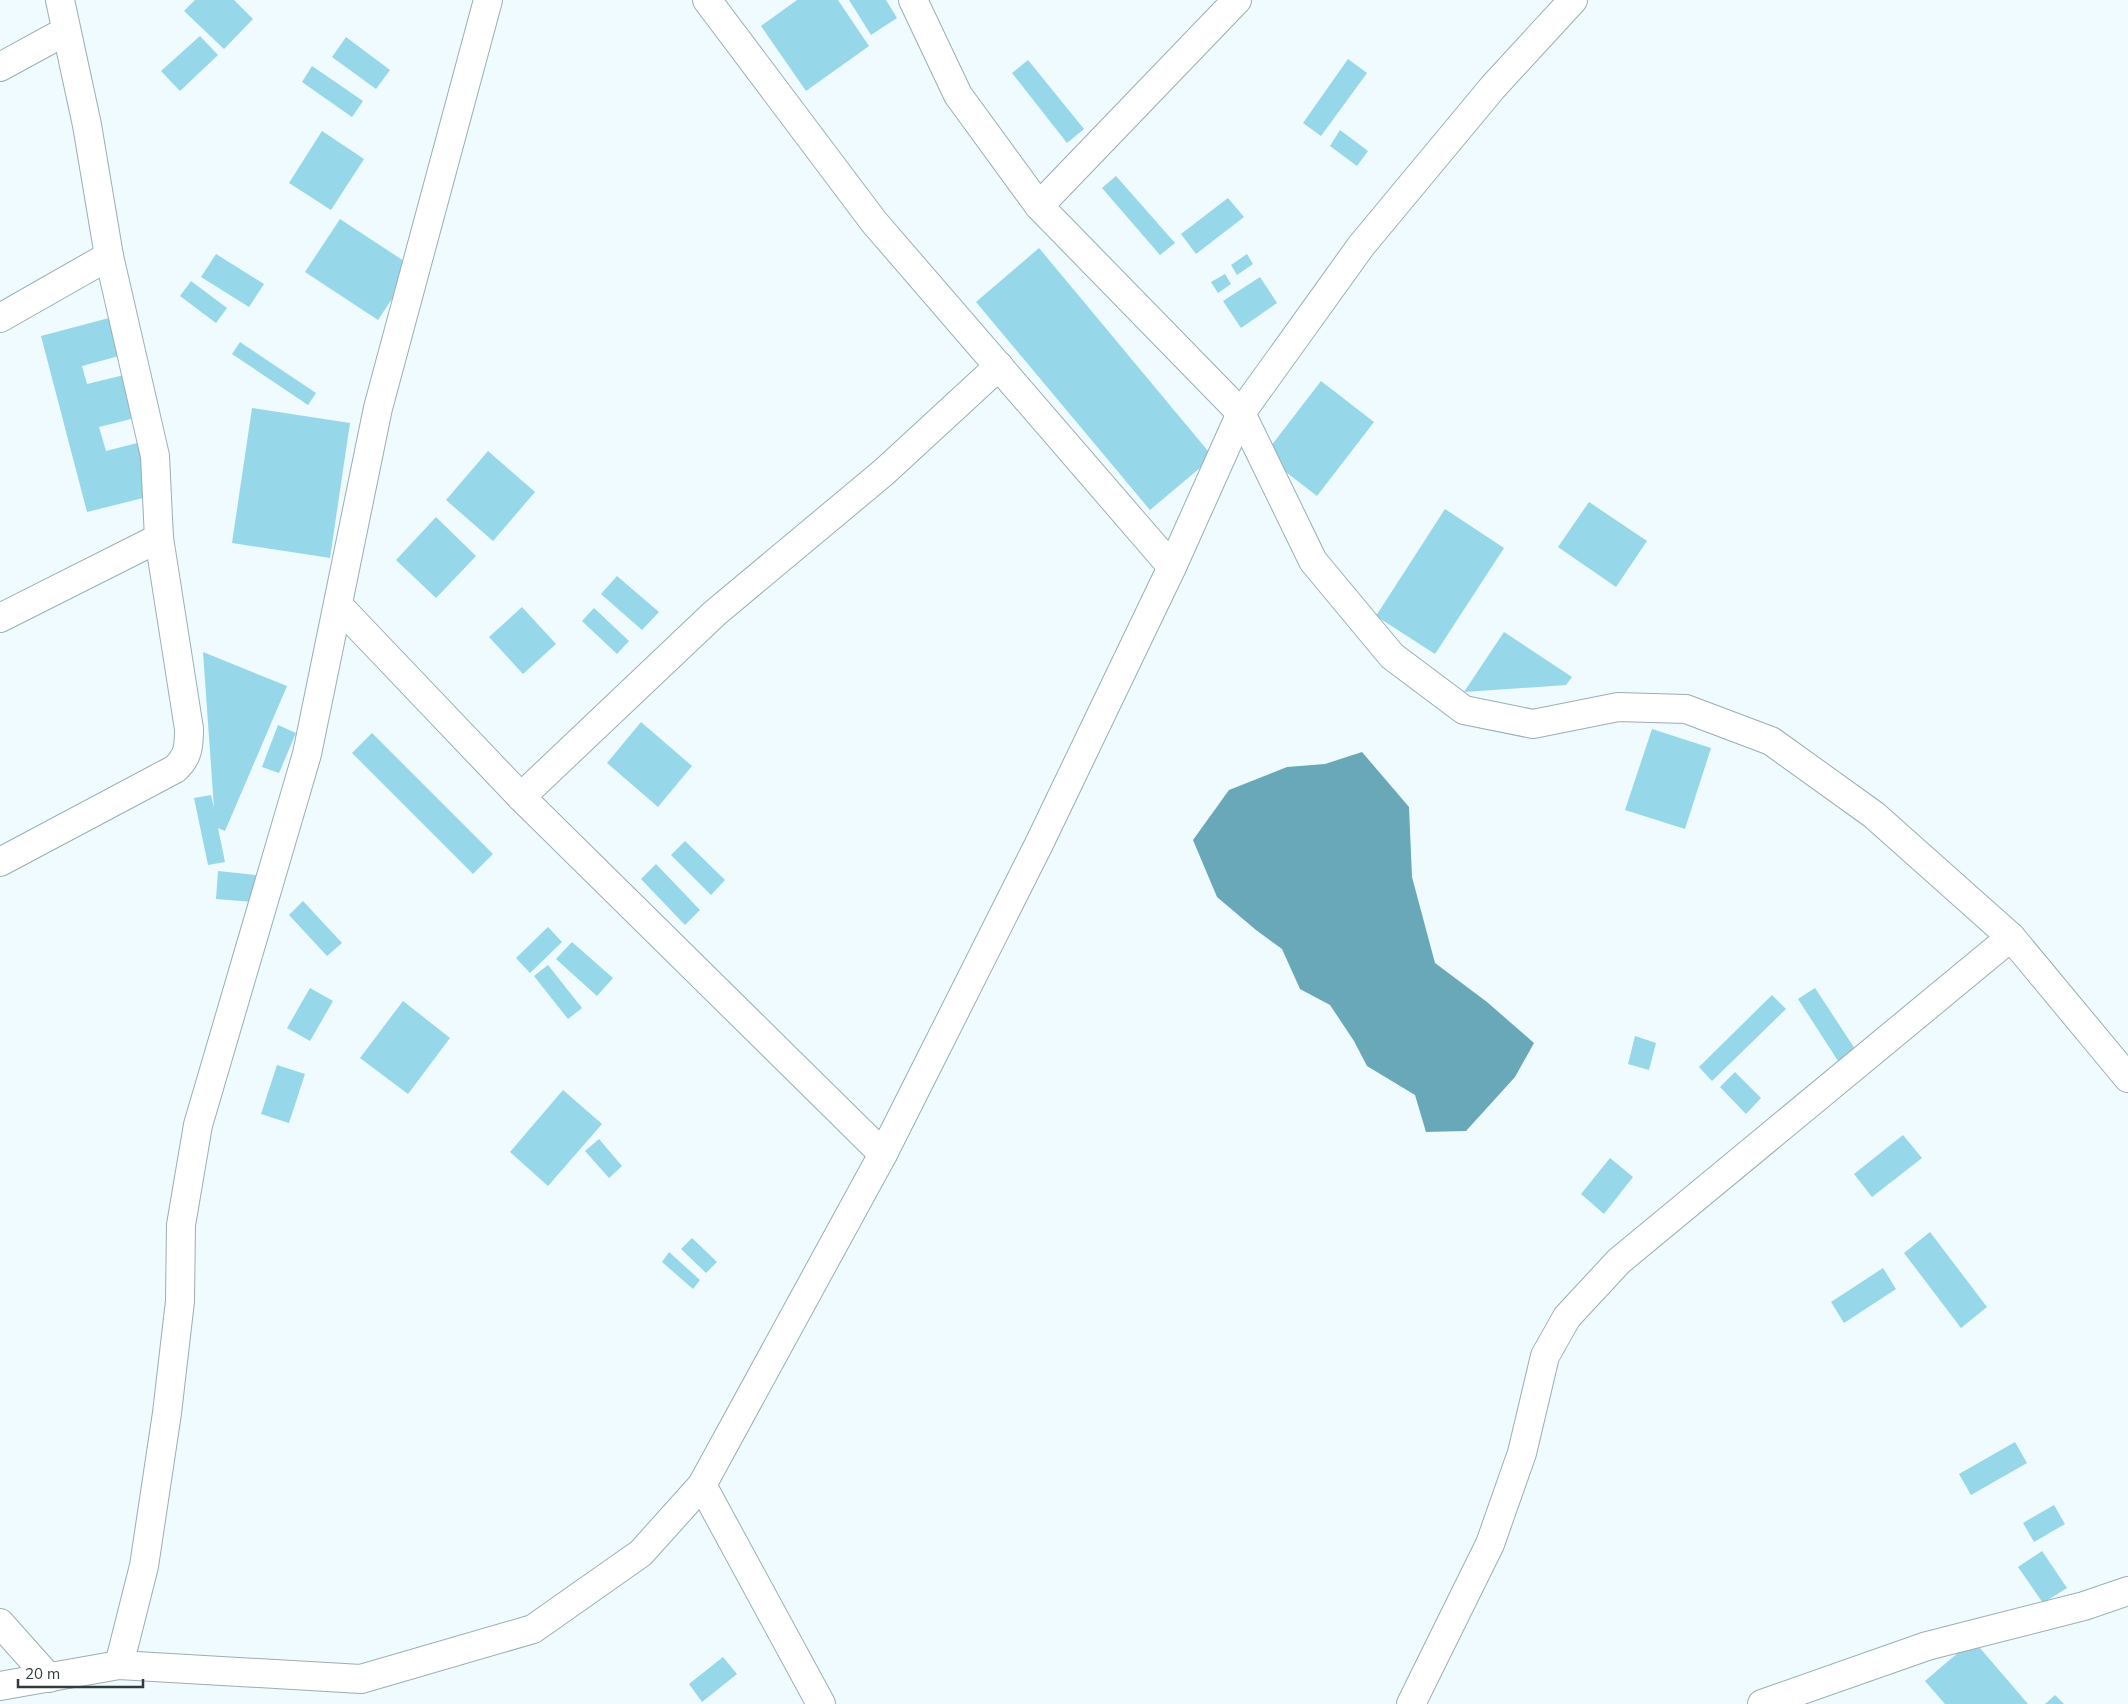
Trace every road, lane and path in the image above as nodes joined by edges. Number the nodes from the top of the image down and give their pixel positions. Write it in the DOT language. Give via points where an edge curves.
graph roads {
  1 [pos="60,0"];
  2 [pos="487,0"];
  3 [pos="707,0"];
  4 [pos="913,0"];
  5 [pos="1237,0"];
  6 [pos="1573,0"];
  7 [pos="66,31"];
  8 [pos="0,67"];
  9 [pos="1039,206"];
  10 [pos="109,256"];
  11 [pos="0,318"];
  12 [pos="999,366"];
  13 [pos="1241,413"];
  14 [pos="159,538"];
  15 [pos="1172,566"];
  16 [pos="338,605"];
  17 [pos="0,618"];
  18 [pos="521,797"];
  19 [pos="0,862"];
  20 [pos="2011,937"];
  21 [pos="2128,1078"];
  22 [pos="883,1154"];
  23 [pos="702,1485"];
  24 [pos="2128,1591"];
  25 [pos="0,1623"];
  26 [pos="119,1665"];
  27 [pos="49,1678"];
  28 [pos="0,1686"];
  29 [pos="821,1704"];
  30 [pos="1411,1704"];
  31 [pos="1762,1704"];
  1 -- 7 [label="street"];
  2 -- 16 [label="street" via="378,408"];
  3 -- 12 [label="street" via="874,222"];
  4 -- 9 [label="street" via="958,95"];
  5 -- 9 [label="street"];
  6 -- 13 [label="street" via="1493,87 1361,246"];
  7 -- 8 [label="street"];
  7 -- 10 [label="street" via="87,125"];
  9 -- 13 [label="street"];
  10 -- 11 [label="street"];
  10 -- 14 [label="street" via="155,456"];
  12 -- 15 [label="street"];
  12 -- 18 [label="street" via="884,472 715,613"];
  13 -- 15 [label="street"];
  13 -- 20 [label="street" via="1313,561 1392,656 1464,710 1533,724 1618,707 1686,709 1771,741 1874,815"];
  14 -- 17 [label="street"];
  14 -- 19 [label="street" via="190,729 184,760 175,769"];
  15 -- 22 [label="street" via="1039,844"];
  16 -- 18 [label="street"];
  16 -- 26 [label="street" via="307,754 198,1125 181,1225 180,1301 167,1412 144,1566"];
  18 -- 22 [label="street"];
  20 -- 21 [label="street"];
  20 -- 30 [label="street" via="1619,1261 1567,1317 1545,1356 1522,1453 1490,1544"];
  22 -- 23 [label="street"];
  23 -- 26 [label="street" via="641,1553 533,1629 360,1679"];
  23 -- 29 [label="street"];
  24 -- 31 [label="street" via="2084,1606 1927,1646"];
  25 -- 27 [label="street"];
  26 -- 27 [label="street"];
  27 -- 28 [label="street"];
}
